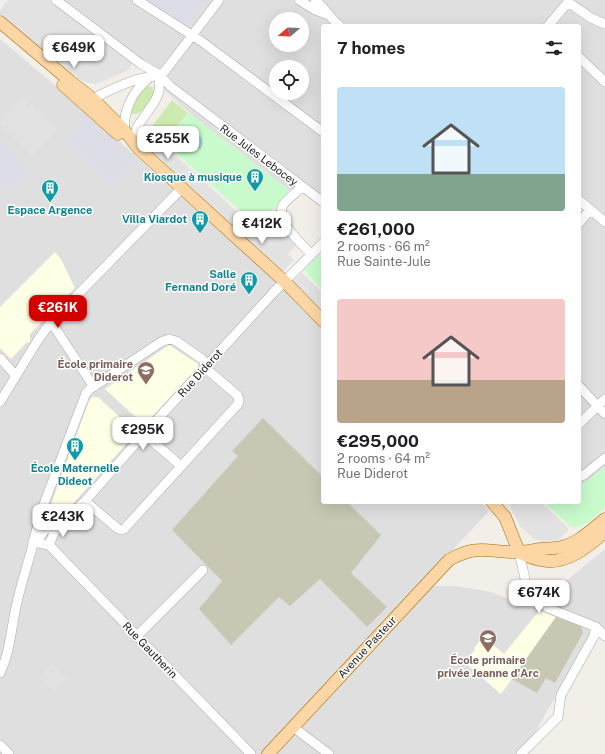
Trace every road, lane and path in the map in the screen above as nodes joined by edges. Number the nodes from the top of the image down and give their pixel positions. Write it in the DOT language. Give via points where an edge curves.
graph roads {
  1 [pos="56,0"];
  2 [pos="137,0"];
  3 [pos="219,0"];
  4 [pos="300,0"];
  5 [pos="315,0"];
  6 [pos="329,15"];
  7 [pos="0,22"];
  8 [pos="338,24"];
  9 [pos="550,24"];
  10 [pos="605,24"];
  11 [pos="0,31"];
  12 [pos="192,35"];
  13 [pos="581,59"];
  14 [pos="160,75"];
  15 [pos="150,78"];
  16 [pos="605,82"];
  17 [pos="93,99"];
  18 [pos="95,113"];
  19 [pos="145,115"];
  20 [pos="321,127"];
  21 [pos="122,128"];
  22 [pos="139,149"];
  23 [pos="302,187"];
  24 [pos="181,188"];
  25 [pos="321,201"];
  26 [pos="581,202"];
  27 [pos="590,210"];
  28 [pos="581,221"];
  29 [pos="605,222"];
  30 [pos="321,245"];
  31 [pos="311,254"];
  32 [pos="284,281"];
  33 [pos="321,319"];
  34 [pos="51,322"];
  35 [pos="0,358"];
  36 [pos="207,365"];
  37 [pos="16,376"];
  38 [pos="94,387"];
  39 [pos="581,388"];
  40 [pos="605,399"];
  41 [pos="0,402"];
  42 [pos="597,405"];
  43 [pos="605,414"];
  44 [pos="581,422"];
  45 [pos="144,434"];
  46 [pos="605,458"];
  47 [pos="180,466"];
  48 [pos="581,476"];
  49 [pos="85,501"];
  50 [pos="498,504"];
  51 [pos="43,509"];
  52 [pos="605,519"];
  53 [pos="62,522"];
  54 [pos="605,532"];
  55 [pos="34,544"];
  56 [pos="49,546"];
  57 [pos="519,552"];
  58 [pos="202,570"];
  59 [pos="596,627"];
  60 [pos="605,636"];
  61 [pos="136,637"];
  62 [pos="0,673"];
  63 [pos="293,727"];
  64 [pos="0,745"];
  65 [pos="9,754"];
  66 [pos="251,754"];
  67 [pos="268,754"];
  68 [pos="329,754"];
  69 [pos="521,754"];
  1 -- 14 [label="street, Rue Jules Lebocey" via="138,62"];
  2 -- 12 [label="street"];
  3 -- 12 [label="street"];
  4 -- 6 [label="street"];
  5 -- 6 [label="street"];
  6 -- 8 [label="street"];
  7 -- 17 [label="main road"];
  9 -- 10 [label="street" via="568,2"];
  11 -- 18 [label="main road"];
  12 -- 14 [label="street"];
  12 -- 20 [label="street"];
  13 -- 16 [label="street"];
  14 -- 15 [label="street"];
  14 -- 19 [label="street" via="160,92"];
  14 -- 23 [label="street, Rue Jules Lebocey" via="170,86"];
  15 -- 17 [label="street" via="140,78"];
  15 -- 21 [label="street" via="134,93"];
  17 -- 21 [label="main road"];
  18 -- 21 [label="main road"];
  18 -- 21 [label="street"];
  19 -- 21 [label="street" via="132,120"];
  19 -- 22 [label="street" via="135,136"];
  21 -- 22 [label="main road"];
  22 -- 24 [label="main road"];
  23 -- 25 [label="street, Rue Jules Lebocey"];
  23 -- 31 [label="street" via="284,203 282,214 287,227"];
  24 -- 32 [label="main road"];
  24 -- 34 [label="street"];
  26 -- 27 [label="street"];
  27 -- 28 [label="street"];
  27 -- 29 [label="street"];
  30 -- 31 [label="street, Rue Diderot"];
  31 -- 32 [label="street, Rue Diderot"];
  32 -- 33 [label="main road"];
  32 -- 36 [label="street, Rue Diderot"];
  34 -- 37 [label="street"];
  34 -- 38 [label="street"];
  35 -- 37 [label="street"];
  36 -- 38 [label="street" via="176,341 168,339"];
  36 -- 45 [label="street, Rue Diderot"];
  36 -- 47 [label="street" via="209,371 238,396 239,401"];
  37 -- 41 [label="street"];
  38 -- 51 [label="street" via="86,393"];
  39 -- 42 [label="street"];
  40 -- 42 [label="street"];
  42 -- 43 [label="street"];
  42 -- 44 [label="street"];
  45 -- 47 [label="street"];
  45 -- 49 [label="street, Rue Diderot"];
  46 -- 48 [label="street"];
  47 -- 49 [label="street" via="122,530"];
  49 -- 53 [label="street, Rue Diderot"];
  50 -- 57 [label="main road"];
  51 -- 53 [label="street" via="49,518"];
  51 -- 55 [label="street"];
  52 -- 57 [label="main road" via="569,545"];
  53 -- 55 [label="street, Rue Diderot" via="44,531"];
  53 -- 56 [label="street"];
  54 -- 57 [label="main road" via="590,546 564,559 541,561"];
  55 -- 56 [label="street, Rue Gautherin"];
  55 -- 62 [label="street"];
  56 -- 61 [label="street, Rue Gautherin"];
  57 -- 59 [label="street" via="526,583 548,608"];
  57 -- 63 [label="main road, Avenue Pasteur" via="473,550 449,560"];
  58 -- 61 [label="street"];
  59 -- 60 [label="street"];
  59 -- 69 [label="street" via="594,636 561,695 558,717"];
  61 -- 66 [label="street, Rue Gautherin"];
  63 -- 67 [label="main road, Avenue Pasteur"];
  63 -- 68 [label="street"];
  64 -- 65 [label="street"];
}
